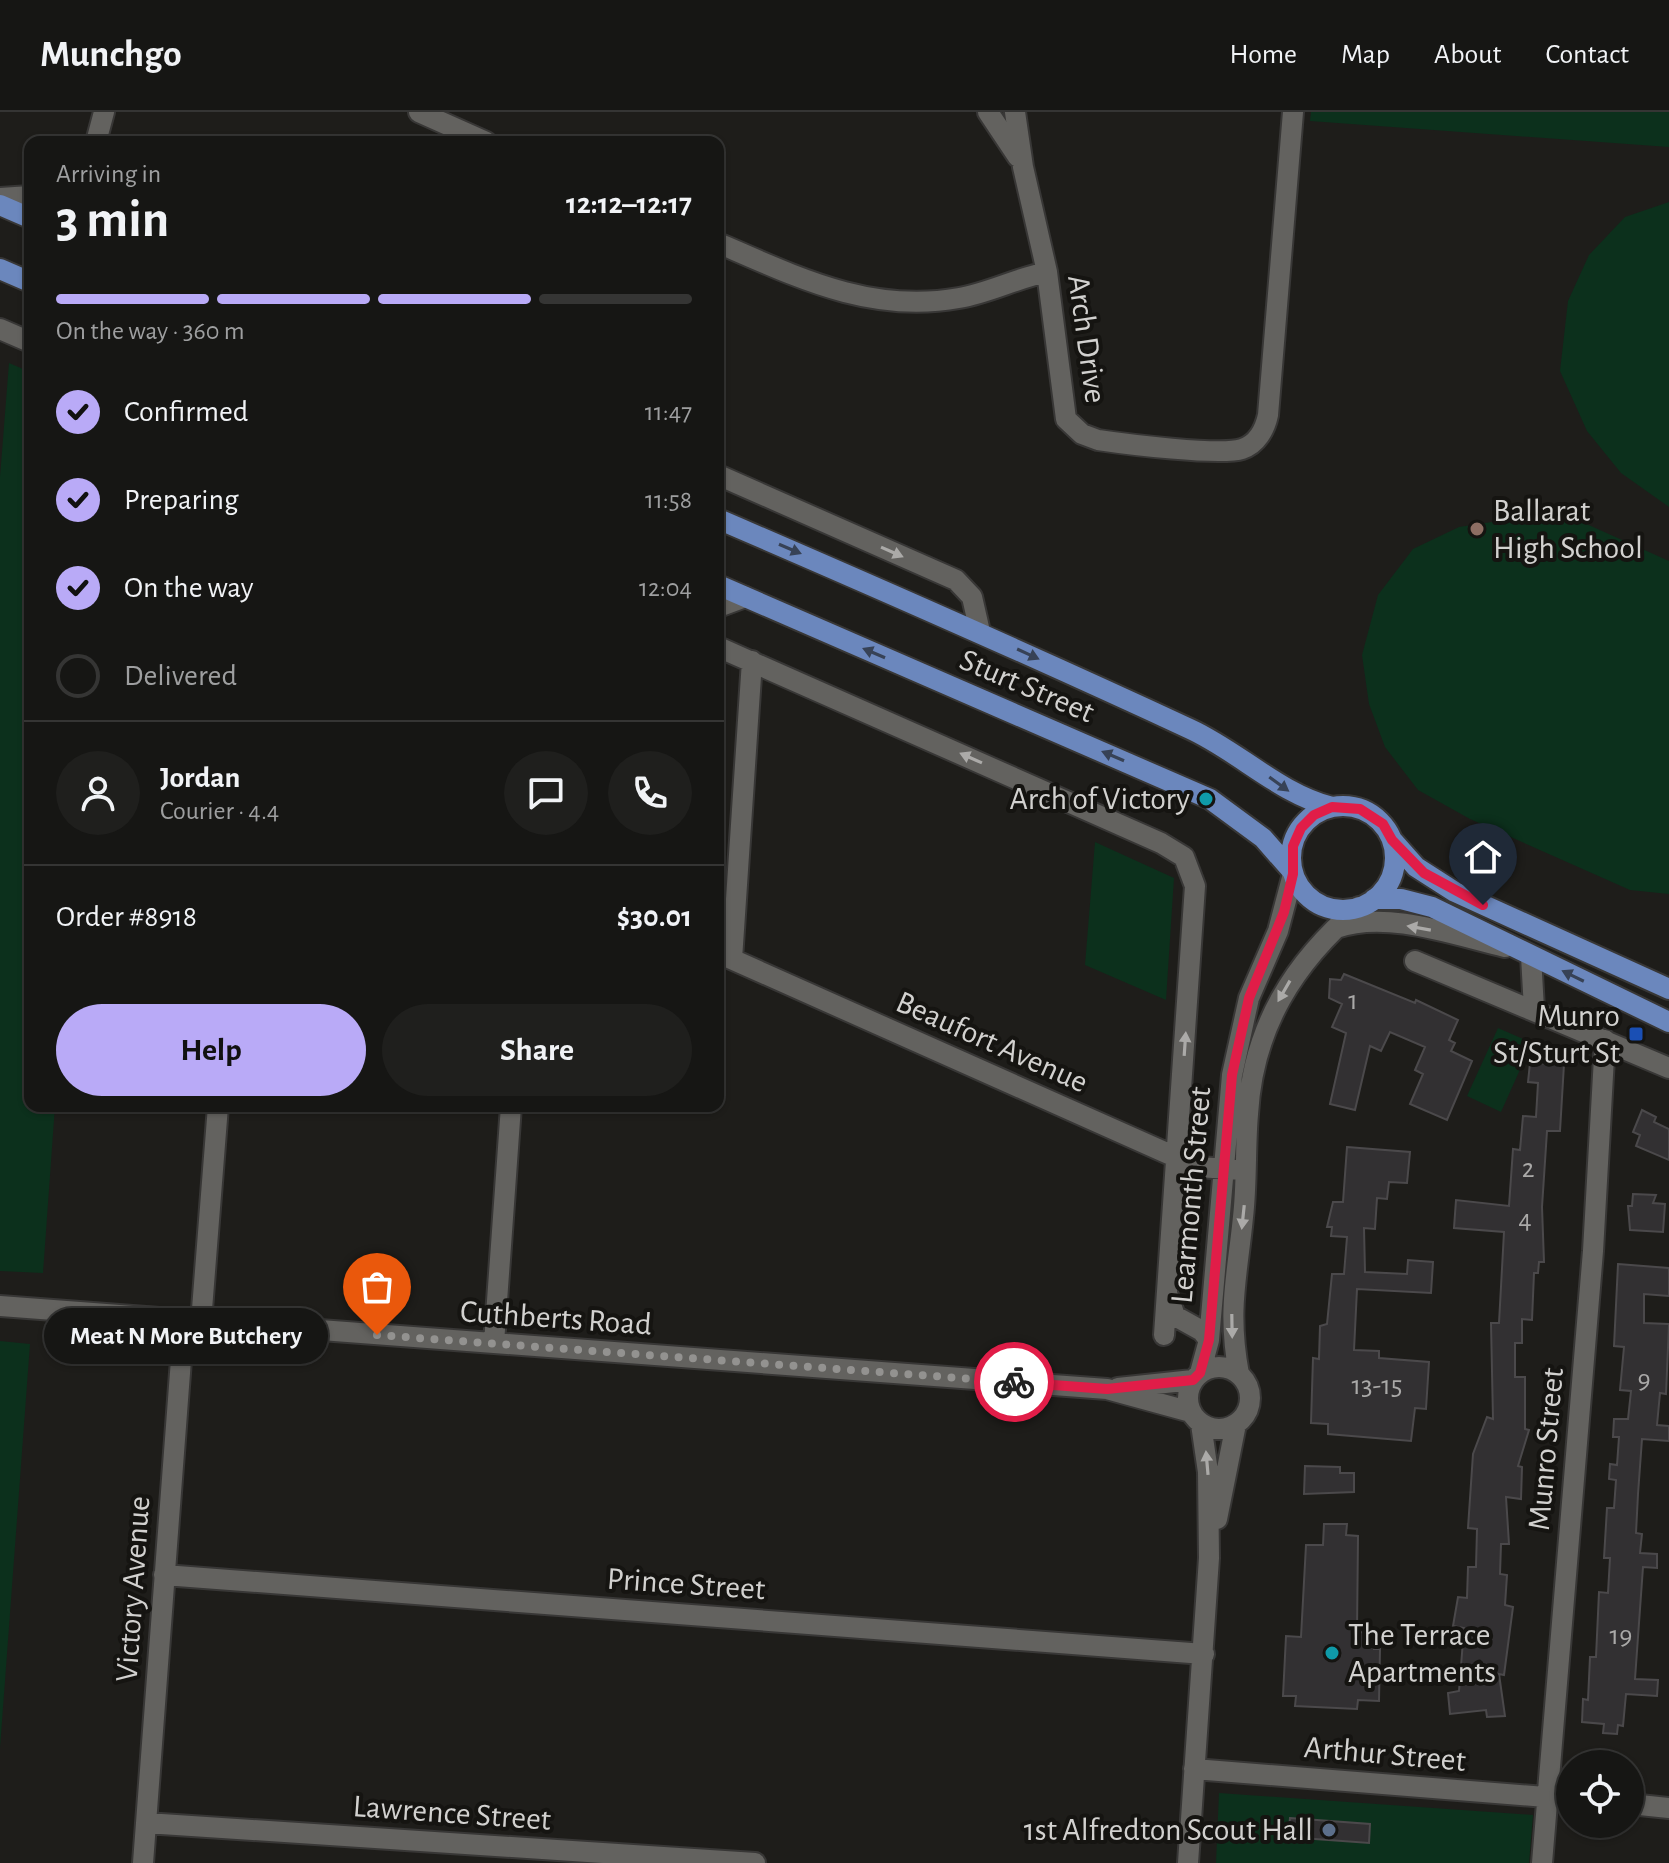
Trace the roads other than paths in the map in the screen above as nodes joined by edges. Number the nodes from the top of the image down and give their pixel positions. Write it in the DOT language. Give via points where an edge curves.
graph roads {
  1 [pos="419,112"];
  2 [pos="988,112"];
  3 [pos="1015,112"];
  4 [pos="1293,112"];
  5 [pos="104,113"];
  6 [pos="98,136"];
  7 [pos="106,136"];
  8 [pos="473,136"];
  9 [pos="1023,167"];
  10 [pos="24,196"];
  11 [pos="0,198"];
  12 [pos="0,205"];
  13 [pos="24,215"];
  14 [pos="724,246"];
  15 [pos="0,269"];
  16 [pos="1047,272"];
  17 [pos="24,279"];
  18 [pos="0,329"];
  19 [pos="24,339"];
  20 [pos="724,478"];
  21 [pos="724,522"];
  22 [pos="724,588"];
  23 [pos="745,597"];
  24 [pos="724,605"];
  25 [pos="980,632"];
  26 [pos="724,649"];
  27 [pos="752,661"];
  28 [pos="1332,807"];
  29 [pos="1392,840"];
  30 [pos="1293,872"];
  31 [pos="1366,903"];
  32 [pos="1332,930"];
  33 [pos="1526,953"];
  34 [pos="725,956"];
  35 [pos="1415,961"];
  36 [pos="1669,989"];
  37 [pos="1534,1009"];
  38 [pos="1669,1022"];
  39 [pos="1605,1040"];
  40 [pos="1669,1068"];
  41 [pos="217,1112"];
  42 [pos="511,1112"];
  43 [pos="1177,1158"];
  44 [pos="1223,1168"];
  45 [pos="1245,1170"];
  46 [pos="1167,1290"];
  47 [pos="0,1306"];
  48 [pos="192,1321"];
  49 [pos="1164,1335"];
  50 [pos="1209,1340"];
  51 [pos="494,1343"];
  52 [pos="1239,1374"];
  53 [pos="1197,1376"];
  54 [pos="1107,1389"];
  55 [pos="1196,1418"];
  56 [pos="1236,1424"];
  57 [pos="1209,1558"];
  58 [pos="164,1575"];
  59 [pos="1204,1654"];
  60 [pos="1194,1769"];
  61 [pos="1547,1797"];
  62 [pos="1556,1798"];
  63 [pos="1644,1805"];
  64 [pos="1669,1808"];
  65 [pos="146,1823"];
  66 [pos="143,1863"];
  67 [pos="755,1863"];
  68 [pos="1188,1863"];
  69 [pos="1542,1863"];
  1 -- 8 [label="street"];
  2 -- 9 [label="street, Arch Drive"];
  3 -- 9 [label="street, Arch Drive"];
  4 -- 16 [label="street, Arch Drive" via="1270,403 1265,427 1243,449 1098,440 1073,428 1064,416"];
  5 -- 6 [label="street"];
  5 -- 7 [label="street"];
  9 -- 16 [label="street, Arch Drive"];
  10 -- 11 [label="street"];
  12 -- 13 [label="main road"];
  14 -- 16 [label="street" via="818,286 892,302 958,298"];
  15 -- 17 [label="main road"];
  18 -- 19 [label="street"];
  20 -- 25 [label="street, Sturt Street, one-way" via="956,580 972,597"];
  21 -- 25 [label="main road, Sturt Street, one-way"];
  22 -- 23 [label="main road, Sturt Street"];
  23 -- 24 [label="street"];
  30 -- 23 [label="main road, Sturt Street, one-way" via="1246,823 1210,799"];
  25 -- 28 [label="main road, Sturt Street, one-way" via="1200,734 1298,797"];
  26 -- 27 [label="street"];
  27 -- 34 [label="street"];
  43 -- 27 [label="street, Learmonth Street, one-way" via="1195,886 1180,853"];
  28 -- 29 [label="main road" via="1368,812"];
  28 -- 30 [label="main road" via="1301,828 1293,846"];
  29 -- 31 [label="main road" via="1394,869 1386,887"];
  29 -- 36 [label="main road" via="1416,867 1455,892"];
  30 -- 31 [label="main road" via="1306,894 1323,905 1344,909"];
  30 -- 44 [label="street, Learmonth Street" via="1278,931 1244,1017"];
  31 -- 32 [label="street, Learmonth Street"];
  31 -- 33 [label="main road" via="1401,899 1432,907"];
  33 -- 32 [label="street, one-way" via="1403,926 1355,924"];
  32 -- 45 [label="street, Learmonth Street, one-way" via="1288,983 1264,1029 1252,1076"];
  33 -- 37 [label="street"];
  38 -- 33 [label="main road, one-way"];
  34 -- 43 [label="street, Beaufort Avenue"];
  35 -- 37 [label="street"];
  37 -- 39 [label="street"];
  39 -- 40 [label="street"];
  39 -- 61 [label="street, Munro Street" via="1593,1251"];
  41 -- 48 [label="street, Victory Avenue"];
  42 -- 51 [label="street"];
  43 -- 44 [label="street, Beaufort Avenue" via="1198,1167"];
  43 -- 46 [label="street, Learmonth Street"];
  44 -- 45 [label="street, Beaufort Avenue"];
  44 -- 50 [label="street, Learmonth Street"];
  45 -- 52 [label="street, Learmonth Street, one-way" via="1231,1331"];
  46 -- 49 [label="street, Learmonth Street"];
  46 -- 50 [label="street, Learmonth Street" via="1175,1316"];
  47 -- 48 [label="street, Cuthberts Road"];
  48 -- 51 [label="street, Cuthberts Road"];
  48 -- 58 [label="street, Victory Avenue"];
  50 -- 53 [label="street, Learmonth Street"];
  51 -- 54 [label="street, Cuthberts Road"];
  52 -- 53 [label="street" via="1224,1367"];
  52 -- 56 [label="street" via="1250,1400"];
  53 -- 54 [label="street, Cuthberts Road"];
  53 -- 55 [label="street" via="1187,1396"];
  54 -- 55 [label="street, Cuthberts Road"];
  55 -- 56 [label="street" via="1219,1430"];
  57 -- 55 [label="street, one-way" via="1208,1472"];
  56 -- 57 [label="street"];
  57 -- 59 [label="street"];
  58 -- 59 [label="street, Prince Street"];
  58 -- 65 [label="street, Victory Avenue"];
  59 -- 60 [label="street"];
  60 -- 61 [label="street, Arthur Street"];
  60 -- 68 [label="street"];
  61 -- 62 [label="street, Arthur Street"];
  61 -- 69 [label="street, Munro Street"];
  63 -- 64 [label="street"];
  65 -- 66 [label="street, Victory Avenue"];
  65 -- 67 [label="street, Lawrence Street"];
}
